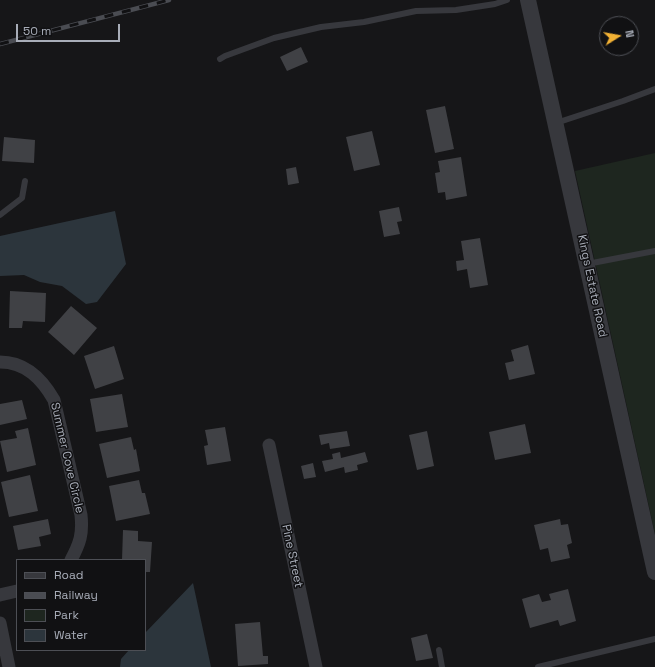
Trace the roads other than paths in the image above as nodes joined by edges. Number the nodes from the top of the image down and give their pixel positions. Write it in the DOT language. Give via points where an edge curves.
graph roads {
  1 [pos="507,0"];
  2 [pos="528,0"];
  3 [pos="220,59"];
  4 [pos="655,89"];
  5 [pos="556,122"];
  6 [pos="25,181"];
  7 [pos="0,215"];
  8 [pos="655,251"];
  9 [pos="587,264"];
  10 [pos="0,362"];
  11 [pos="269,445"];
  12 [pos="72,559"];
  13 [pos="655,572"];
  14 [pos="16,591"];
  15 [pos="0,595"];
  16 [pos="0,623"];
  17 [pos="655,639"];
  18 [pos="439,650"];
  19 [pos="9,667"];
  20 [pos="316,667"];
  21 [pos="442,667"];
  22 [pos="538,667"];
  1 -- 3 [label="lane" via="456,10 416,11 364,22 299,31 267,40"];
  2 -- 5 [label="street, Kings Estate Road"];
  4 -- 5 [label="lane"];
  5 -- 9 [label="street, Kings Estate Road"];
  6 -- 7 [label="lane" via="22,198"];
  8 -- 9 [label="lane"];
  9 -- 13 [label="street, Kings Estate Road"];
  10 -- 12 [label="street, Summer Cove Circle" via="11,362 29,370 45,385 54,400 81,515 82,530 78,547"];
  11 -- 20 [label="street, Pine Street"];
  14 -- 15 [label="street"];
  16 -- 19 [label="street"];
  17 -- 22 [label="lane"];
  18 -- 21 [label="lane"];
}
